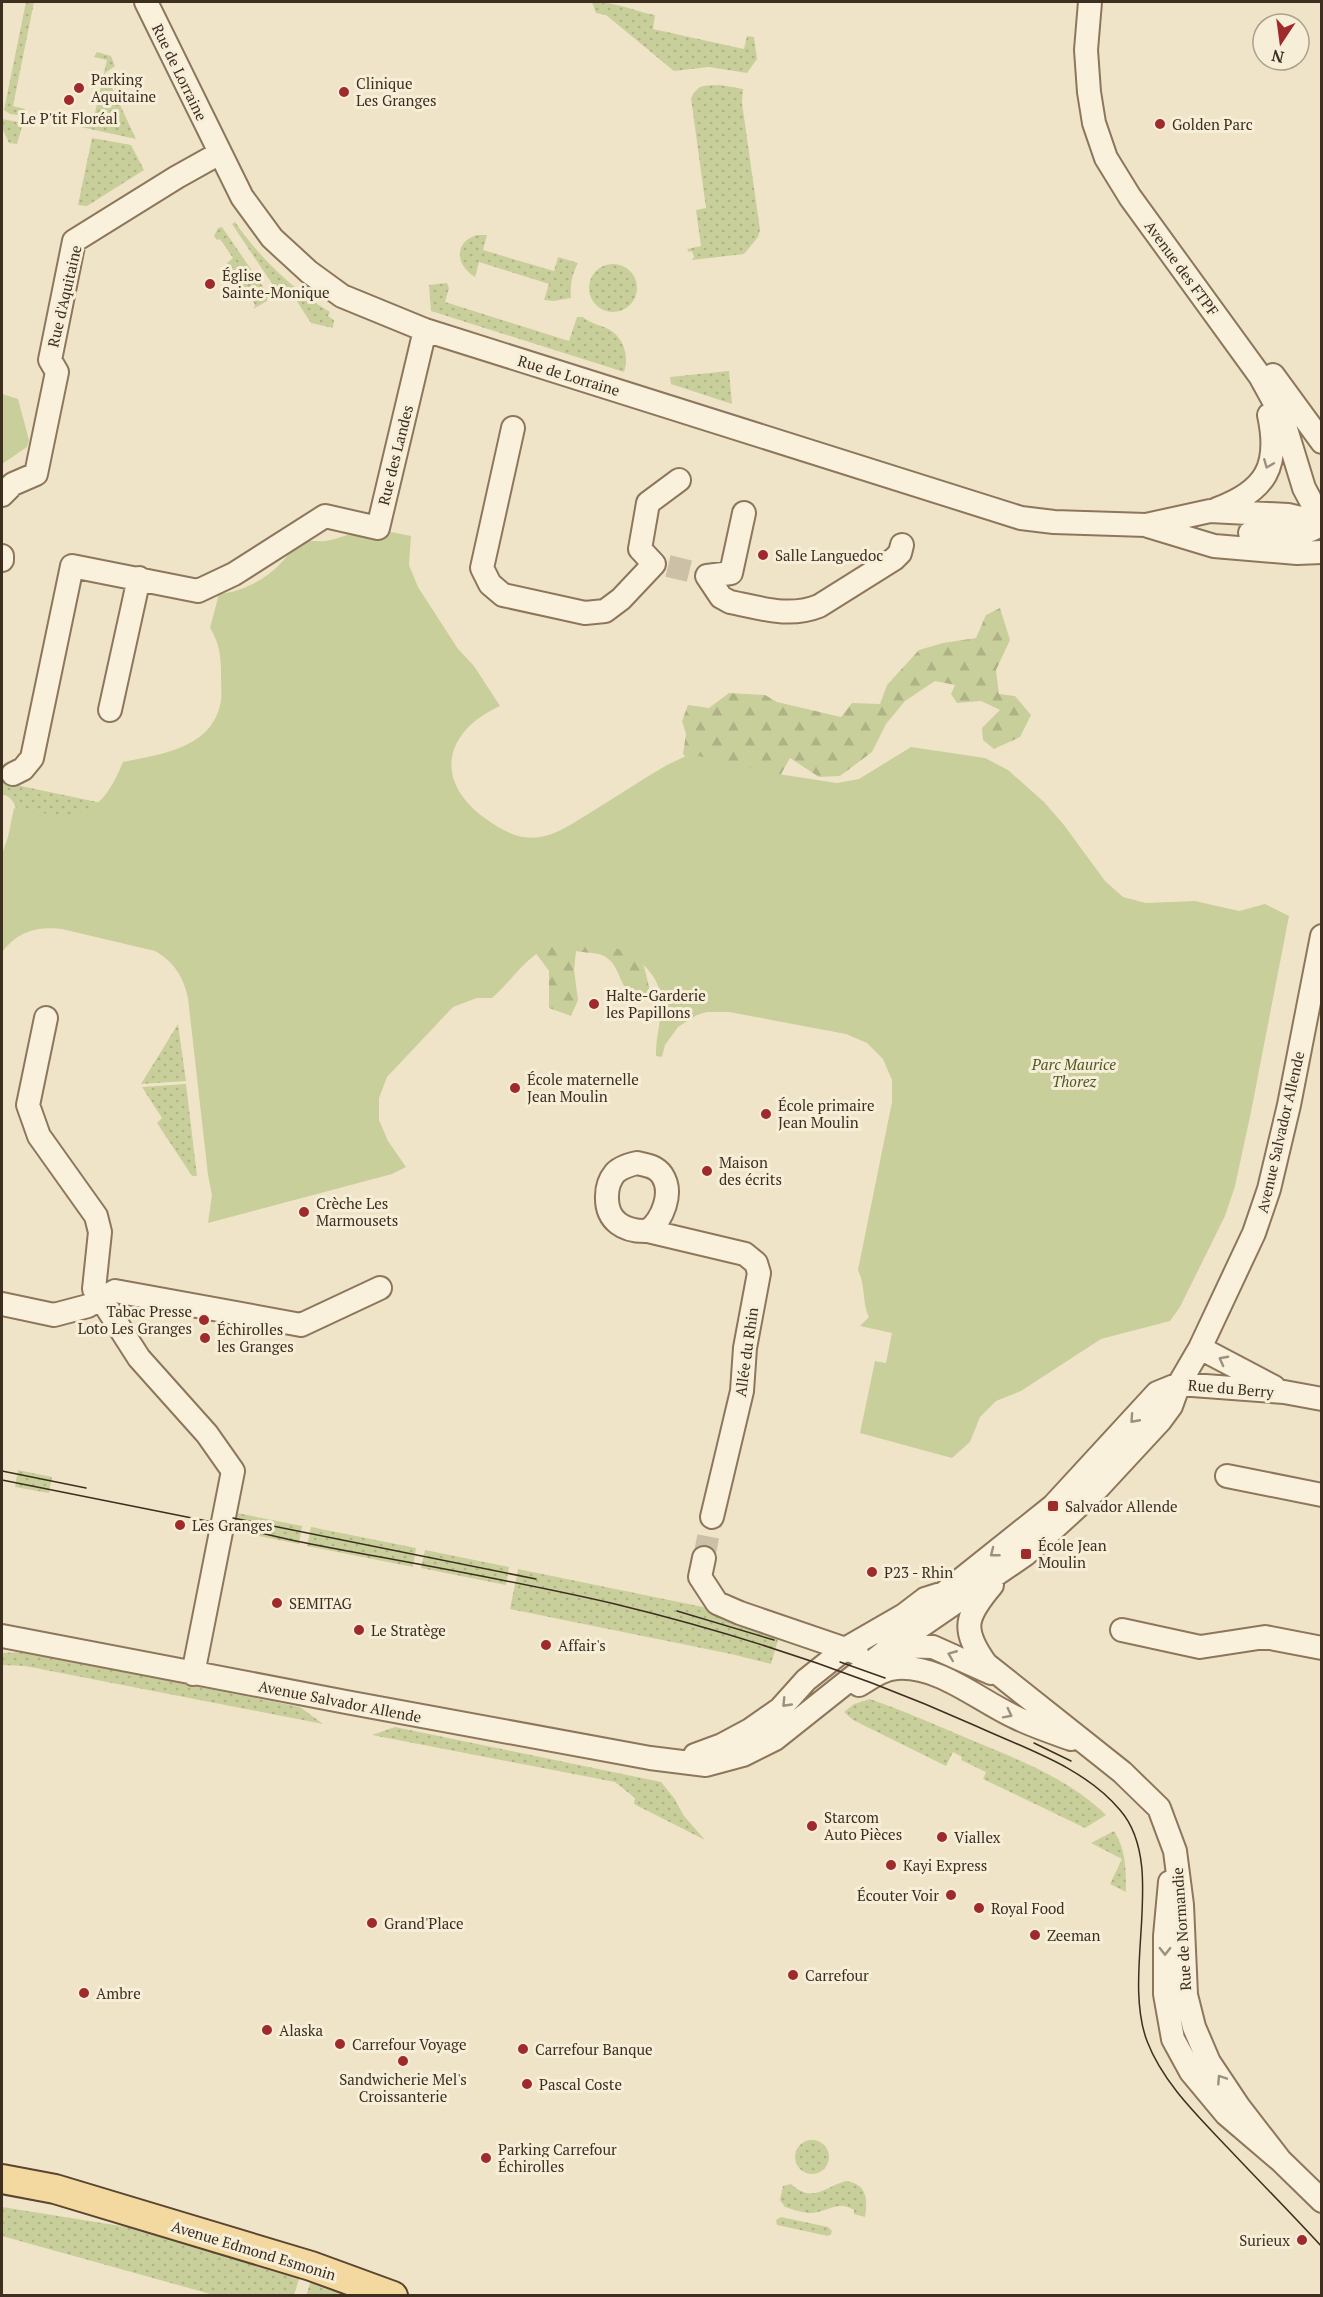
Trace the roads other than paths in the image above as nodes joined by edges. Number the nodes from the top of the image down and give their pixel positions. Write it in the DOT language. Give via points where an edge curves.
graph roads {
  1 [pos="146,2"];
  2 [pos="1090,2"];
  3 [pos="1105,2"];
  4 [pos="1094,123"];
  5 [pos="220,153"];
  6 [pos="425,330"];
  7 [pos="1282,416"];
  8 [pos="513,428"];
  9 [pos="1322,442"];
  10 [pos="679,480"];
  11 [pos="1322,490"];
  12 [pos="2,495"];
  13 [pos="1210,512"];
  14 [pos="744,513"];
  15 [pos="1322,523"];
  16 [pos="1146,525"];
  17 [pos="902,545"];
  18 [pos="1322,552"];
  19 [pos="139,578"];
  20 [pos="110,710"];
  21 [pos="13,774"];
  22 [pos="1322,936"];
  23 [pos="46,1018"];
  24 [pos="648,1232"];
  25 [pos="380,1288"];
  26 [pos="94,1289"];
  27 [pos="2,1304"];
  28 [pos="107,1308"];
  29 [pos="1200,1348"];
  30 [pos="1179,1384"];
  31 [pos="1284,1392"];
  32 [pos="1322,1399"];
  33 [pos="1227,1476"];
  34 [pos="1322,1495"];
  35 [pos="712,1518"];
  36 [pos="704,1558"];
  37 [pos="1004,1570"];
  38 [pos="944,1593"];
  39 [pos="927,1622"];
  40 [pos="1122,1629"];
  41 [pos="807,1635"];
  42 [pos="2,1636"];
  43 [pos="892,1646"];
  44 [pos="924,1646"];
  45 [pos="1322,1648"];
  46 [pos="845,1649"];
  47 [pos="874,1660"];
  48 [pos="897,1668"];
  49 [pos="817,1671"];
  50 [pos="194,1674"];
  51 [pos="938,1676"];
  52 [pos="1005,1681"];
  53 [pos="806,1714"];
  54 [pos="1088,1746"];
  55 [pos="680,1762"];
  56 [pos="2,2179"];
  57 [pos="2,2195"];
  58 [pos="1322,2201"];
  59 [pos="149,2218"];
  60 [pos="393,2295"];
  1 -- 5 [label="street, Rue de Lorraine"];
  2 -- 4 [label="street, Avenue des FTPF" via="1086,50"];
  3 -- 9 [label="street, Avenue des FTPF" via="1101,16 1103,88 1116,150 1137,190"];
  4 -- 7 [label="street, Avenue des FTPF" via="1106,158 1130,197 1260,376"];
  4 -- 13 [label="street, one-way" via="1103,161 1123,204 1254,382 1269,415 1274,451 1263,476 1240,500"];
  5 -- 6 [label="street, Rue de Lorraine" via="242,197 272,238 309,272 361,306"];
  5 -- 12 [label="street, Rue d'Aquitaine" via="74,241 50,360 57,372 36,474 13,484"];
  6 -- 16 [label="street, Rue de Lorraine" via="998,512 1044,521"];
  6 -- 19 [label="street, Rue des Landes" via="378,528 325,516 234,574 198,591"];
  7 -- 11 [label="street"];
  7 -- 15 [label="street, Avenue des FTPF" via="1304,488"];
  8 -- 10 [label="street" via="482,568 490,584 503,595 585,613 605,611 661,565 640,549 648,503"];
  13 -- 15 [label="street, Rue de Lorraine" via="1288,515"];
  13 -- 16 [label="street, Rue de Lorraine"];
  14 -- 17 [label="street" via="731,573 702,575 730,602 793,613 819,606 894,559"];
  15 -- 16 [label="street" via="1293,536"];
  16 -- 18 [label="street, Rue de Lorraine" via="1214,546"];
  19 -- 20 [label="street"];
  19 -- 21 [label="street" via="72,566 32,758"];
  22 -- 29 [label="street, Avenue Salvador Allende" via="1269,1189 1254,1233"];
  23 -- 26 [label="street" via="28,1105 39,1136 96,1216 100,1232"];
  24 -- 35 [label="street, Allée du Rhin" via="745,1254 756,1263 759,1273 745,1348 742,1391"];
  25 -- 27 [label="street" via="300,1325 115,1290 88,1306 54,1315"];
  28 -- 50 [label="street" via="139,1358 207,1434 233,1471"];
  29 -- 30 [label="street, Avenue Salvador Allende"];
  31 -- 29 [label="street, Rue du Berry, one-way"];
  30 -- 31 [label="street, Rue du Berry"];
  30 -- 37 [label="street, Avenue Salvador Allende" via="1160,1421 1097,1489"];
  30 -- 38 [label="street, Avenue Salvador Allende, one-way" via="1157,1393 1053,1506"];
  31 -- 32 [label="street, Rue du Berry"];
  33 -- 34 [label="street"];
  36 -- 41 [label="street" via="700,1577 717,1603"];
  37 -- 39 [label="street, Avenue Salvador Allende"];
  37 -- 52 [label="street, Rue de Normandie" via="975,1604 969,1635 986,1664"];
  38 -- 39 [label="street, Avenue Salvador Allende"];
  38 -- 46 [label="street, Avenue Salvador Allende" via="926,1599"];
  39 -- 43 [label="street, Avenue Salvador Allende"];
  39 -- 44 [label="street, Avenue Salvador Allende" via="922,1635"];
  40 -- 45 [label="street" via="1200,1647 1265,1637"];
  41 -- 46 [label="street"];
  41 -- 49 [label="street" via="815,1649"];
  42 -- 50 [label="street, Avenue Salvador Allende"];
  43 -- 44 [label="street, Rue de Normandie"];
  43 -- 46 [label="street, Rue de Normandie"];
  43 -- 47 [label="street, Avenue Salvador Allende"];
  44 -- 51 [label="street" via="925,1656"];
  52 -- 44 [label="street, Rue de Normandie, one-way" via="969,1662"];
  46 -- 47 [label="street"];
  46 -- 49 [label="street, Avenue Salvador Allende"];
  46 -- 53 [label="street" via="842,1663"];
  47 -- 48 [label="street"];
  47 -- 53 [label="street, Avenue Salvador Allende"];
  48 -- 51 [label="street"];
  48 -- 53 [label="street, Avenue Salvador Allende" via="875,1675 836,1703"];
  49 -- 55 [label="street, Avenue Salvador Allende, one-way" via="780,1709 750,1730"];
  50 -- 55 [label="street, Avenue Salvador Allende"];
  51 -- 54 [label="street, Rue de Normandie, one-way" via="1016,1718"];
  52 -- 54 [label="street, Rue de Normandie"];
  53 -- 55 [label="street, Avenue Salvador Allende" via="775,1739 743,1755 706,1765"];
  54 -- 58 [label="street, Rue de Normandie" via="1159,1808 1174,1851 1165,1936 1165,1994 1173,2039 1191,2072 1226,2114"];
  56 -- 59 [label="main road, Avenue Edmond Esmonin" via="55,2189"];
  57 -- 59 [label="main road, Avenue Edmond Esmonin"];
  59 -- 60 [label="main road, Avenue Edmond Esmonin"];
}
